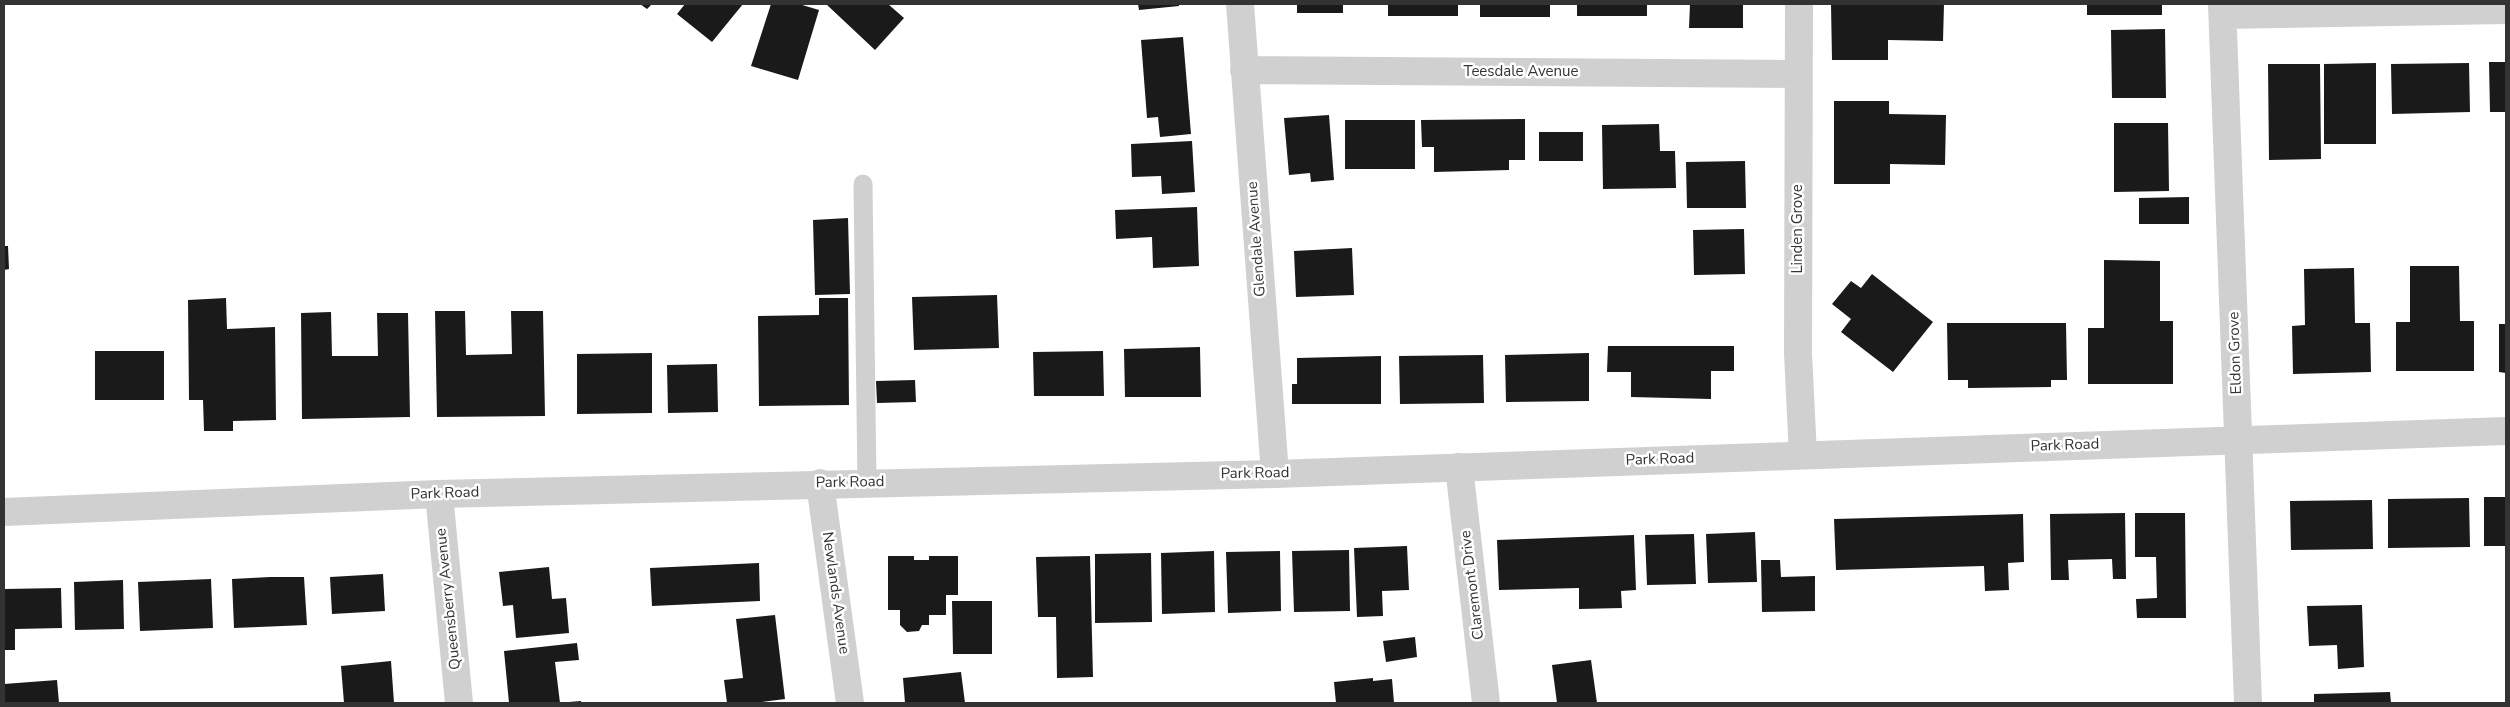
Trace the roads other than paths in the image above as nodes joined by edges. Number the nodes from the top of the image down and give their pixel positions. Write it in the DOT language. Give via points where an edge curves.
graph roads {
  1 [pos="1240,4"];
  2 [pos="1798,4"];
  3 [pos="2222,9"];
  4 [pos="2506,10"];
  5 [pos="1244,70"];
  6 [pos="1799,74"];
  7 [pos="863,184"];
  8 [pos="2506,431"];
  9 [pos="2239,441"];
  10 [pos="1803,455"];
  11 [pos="1459,467"];
  12 [pos="1275,474"];
  13 [pos="820,483"];
  14 [pos="867,483"];
  15 [pos="439,494"];
  16 [pos="4,512"];
  17 [pos="459,703"];
  18 [pos="850,703"];
  19 [pos="1486,703"];
  20 [pos="2248,703"];
  1 -- 5 [label="street, Glendale Avenue"];
  2 -- 6 [label="street, Linden Grove"];
  3 -- 4 [label="street"];
  3 -- 9 [label="street, Eldon Grove"];
  5 -- 6 [label="street, Teesdale Avenue"];
  5 -- 12 [label="street, Glendale Avenue"];
  6 -- 10 [label="street, Linden Grove" via="1798,354"];
  7 -- 14 [label="lane"];
  8 -- 9 [label="street, Park Road"];
  9 -- 10 [label="street, Park Road"];
  9 -- 20 [label="street, Eldon Grove"];
  10 -- 11 [label="street, Park Road"];
  11 -- 12 [label="street, Park Road"];
  11 -- 19 [label="street, Claremont Drive"];
  12 -- 14 [label="street, Park Road"];
  13 -- 14 [label="street, Park Road"];
  13 -- 15 [label="street, Park Road"];
  13 -- 18 [label="street, Newlands Avenue"];
  15 -- 16 [label="street, Park Road"];
  15 -- 17 [label="street, Queensberry Avenue"];
}
